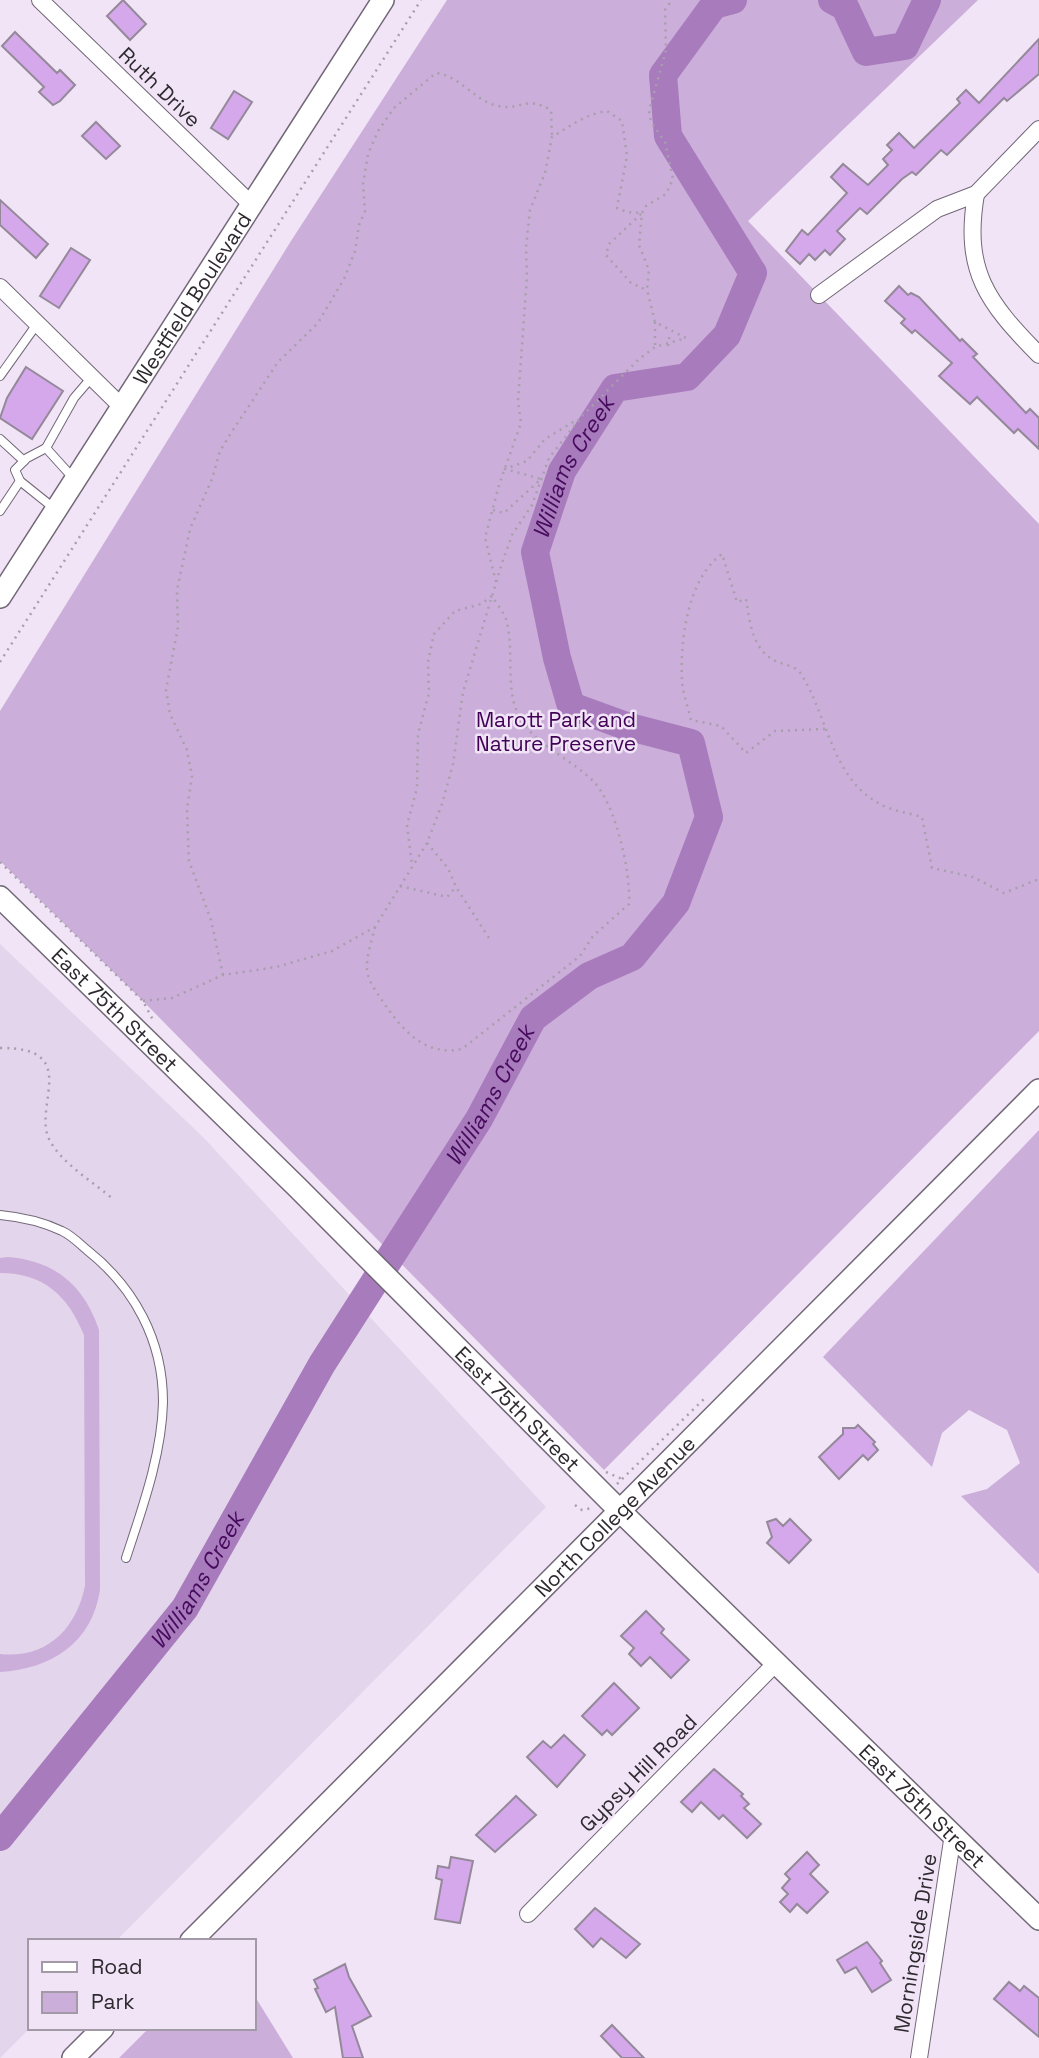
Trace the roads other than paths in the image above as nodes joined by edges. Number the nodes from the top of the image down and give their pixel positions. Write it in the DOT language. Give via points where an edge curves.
graph roads {
  1 [pos="40,0"];
  2 [pos="375,3"];
  3 [pos="1039,129"];
  4 [pos="976,194"];
  5 [pos="252,205"];
  6 [pos="0,287"];
  7 [pos="818,295"];
  8 [pos="37,324"];
  9 [pos="1039,355"];
  10 [pos="0,376"];
  11 [pos="92,377"];
  12 [pos="122,407"];
  13 [pos="0,439"];
  14 [pos="46,448"];
  15 [pos="24,461"];
  16 [pos="75,480"];
  17 [pos="20,481"];
  18 [pos="0,510"];
  19 [pos="56,510"];
  20 [pos="0,597"];
  21 [pos="0,897"];
  22 [pos="1039,1090"];
  23 [pos="0,1215"];
  24 [pos="620,1511"];
  25 [pos="126,1558"];
  26 [pos="777,1662"];
  27 [pos="954,1834"];
  28 [pos="528,1914"];
  29 [pos="1039,1919"];
  30 [pos="193,1939"];
  31 [pos="101,2030"];
  32 [pos="74,2058"];
  33 [pos="919,2058"];
  1 -- 5 [label="street, Ruth Drive"];
  2 -- 5 [label="street, Westfield Boulevard"];
  3 -- 4 [label="street"];
  4 -- 7 [label="street" via="929,214"];
  4 -- 9 [label="street" via="971,242 975,265 997,309"];
  5 -- 12 [label="street, Westfield Boulevard"];
  6 -- 8 [label="street"];
  8 -- 10 [label="lane"];
  8 -- 11 [label="street"];
  11 -- 12 [label="street"];
  11 -- 14 [label="lane" via="74,398"];
  12 -- 16 [label="street, Westfield Boulevard"];
  13 -- 15 [label="lane"];
  14 -- 15 [label="lane"];
  14 -- 16 [label="lane"];
  15 -- 17 [label="lane" via="15,470"];
  16 -- 19 [label="street, Westfield Boulevard"];
  17 -- 18 [label="lane"];
  17 -- 19 [label="lane"];
  19 -- 20 [label="street, Westfield Boulevard"];
  21 -- 24 [label="street, East 75th Street"];
  22 -- 24 [label="street, North College Avenue"];
  23 -- 25 [label="lane" via="64,1231 113,1270 157,1347 163,1402 158,1447"];
  24 -- 26 [label="street, East 75th Street"];
  24 -- 30 [label="street, North College Avenue"];
  26 -- 27 [label="street, East 75th Street"];
  26 -- 28 [label="street, Gypsy Hill Road"];
  27 -- 29 [label="street, East 75th Street"];
  27 -- 33 [label="street, Morningside Drive"];
  31 -- 32 [label="street"];
}
